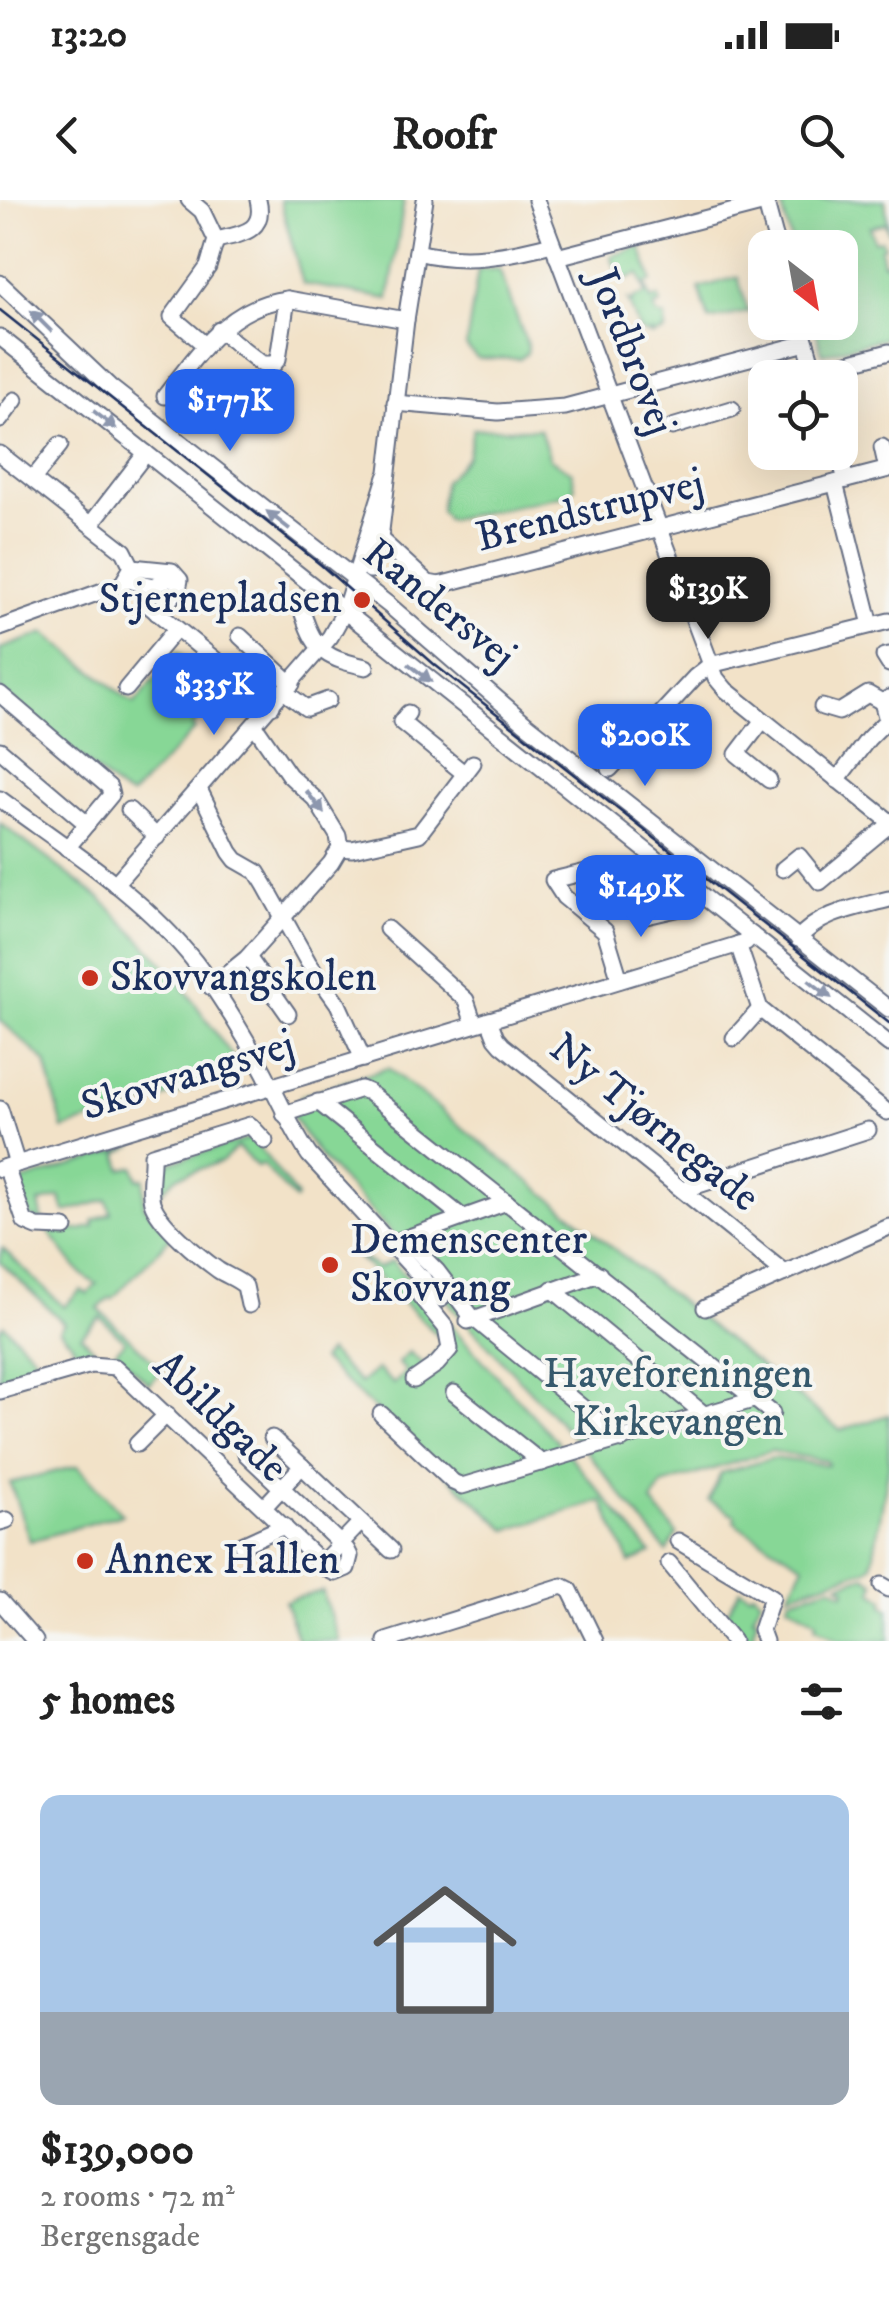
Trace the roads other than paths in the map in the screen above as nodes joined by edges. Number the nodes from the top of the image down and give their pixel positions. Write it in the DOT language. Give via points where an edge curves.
graph roads {
  1 [pos="189,200"];
  2 [pos="258,200"];
  3 [pos="424,200"];
  4 [pos="536,200"];
  5 [pos="765,201"];
  6 [pos="773,230"];
  7 [pos="216,240"];
  8 [pos="555,250"];
  9 [pos="417,252"];
  10 [pos="0,283"];
  11 [pos="288,300"];
  12 [pos="406,320"];
  13 [pos="219,330"];
  14 [pos="0,337"];
  15 [pos="805,340"];
  16 [pos="806,343"];
  17 [pos="204,345"];
  18 [pos="889,352"];
  19 [pos="811,360"];
  20 [pos="858,362"];
  21 [pos="610,395"];
  22 [pos="165,396"];
  23 [pos="15,400"];
  24 [pos="395,402"];
  25 [pos="732,409"];
  26 [pos="0,420"];
  27 [pos="672,426"];
  28 [pos="60,445"];
  29 [pos="882,448"];
  30 [pos="146,453"];
  31 [pos="0,454"];
  32 [pos="888,469"];
  33 [pos="840,470"];
  34 [pos="386,477"];
  35 [pos="33,479"];
  36 [pos="841,482"];
  37 [pos="90,524"];
  38 [pos="660,530"];
  39 [pos="380,539"];
  40 [pos="370,570"];
  41 [pos="130,574"];
  42 [pos="171,578"];
  43 [pos="355,579"];
  44 [pos="344,612"];
  45 [pos="303,614"];
  46 [pos="889,620"];
  47 [pos="871,625"];
  48 [pos="0,628"];
  49 [pos="176,629"];
  50 [pos="240,636"];
  51 [pos="321,650"];
  52 [pos="710,665"];
  53 [pos="366,667"];
  54 [pos="288,688"];
  55 [pos="126,689"];
  56 [pos="0,694"];
  57 [pos="328,700"];
  58 [pos="885,700"];
  59 [pos="272,706"];
  60 [pos="822,707"];
  61 [pos="408,713"];
  62 [pos="764,720"];
  63 [pos="255,726"];
  64 [pos="0,750"];
  65 [pos="610,769"];
  66 [pos="768,780"];
  67 [pos="838,780"];
  68 [pos="199,790"];
  69 [pos="0,799"];
  70 [pos="129,810"];
  71 [pos="889,823"];
  72 [pos="86,824"];
  73 [pos="157,836"];
  74 [pos="67,848"];
  75 [pos="340,848"];
  76 [pos="783,869"];
  77 [pos="115,884"];
  78 [pos="889,898"];
  79 [pos="685,907"];
  80 [pos="284,916"];
  81 [pos="387,928"];
  82 [pos="745,940"];
  83 [pos="798,940"];
  84 [pos="248,957"];
  85 [pos="620,980"];
  86 [pos="211,987"];
  87 [pos="760,1009"];
  88 [pos="889,1009"];
  89 [pos="288,1014"];
  90 [pos="482,1022"];
  91 [pos="734,1038"];
  92 [pos="889,1044"];
  93 [pos="363,1059"];
  94 [pos="272,1087"];
  95 [pos="318,1102"];
  96 [pos="0,1109"];
  97 [pos="284,1114"];
  98 [pos="880,1118"];
  99 [pos="265,1141"];
  100 [pos="8,1167"];
  101 [pos="683,1190"];
  102 [pos="507,1202"];
  103 [pos="462,1218"];
  104 [pos="889,1227"];
  105 [pos="65,1228"];
  106 [pos="398,1241"];
  107 [pos="785,1273"];
  108 [pos="600,1274"];
  109 [pos="423,1278"];
  110 [pos="552,1289"];
  111 [pos="441,1299"];
  112 [pos="249,1305"];
  113 [pos="705,1308"];
  114 [pos="469,1320"];
  115 [pos="414,1380"];
  116 [pos="0,1391"];
  117 [pos="454,1393"];
  118 [pos="753,1400"];
  119 [pos="772,1413"];
  120 [pos="166,1414"];
  121 [pos="381,1414"];
  122 [pos="705,1415"];
  123 [pos="272,1438"];
  124 [pos="622,1440"];
  125 [pos="137,1444"];
  126 [pos="246,1454"];
  127 [pos="542,1463"];
  128 [pos="302,1466"];
  129 [pos="282,1488"];
  130 [pos="264,1507"];
  131 [pos="361,1522"];
  132 [pos="284,1526"];
  133 [pos="678,1541"];
  134 [pos="340,1543"];
  135 [pos="242,1545"];
  136 [pos="391,1550"];
  137 [pos="669,1563"];
  138 [pos="0,1601"];
  139 [pos="20,1623"];
  140 [pos="0,1629"];
  141 [pos="35,1641"];
  142 [pos="386,1641"];
  143 [pos="595,1641"];
  144 [pos="733,1641"];
  145 [pos="765,1641"];
  1 -- 7 [label="street"];
  2 -- 7 [label="street" via="256,227"];
  3 -- 9 [label="street"];
  4 -- 8 [label="street, Jordbrovej"];
  5 -- 6 [label="street"];
  5 -- 8 [label="street"];
  7 -- 17 [label="street" via="208,267 172,317"];
  8 -- 9 [label="street" via="455,259"];
  8 -- 21 [label="street, Jordbrovej"];
  9 -- 12 [label="street"];
  43 -- 10 [label="street, Randersvej, one-way" via="110,387"];
  11 -- 12 [label="street"];
  11 -- 13 [label="street" via="229,320"];
  11 -- 13 [label="street" via="274,364 262,364"];
  12 -- 24 [label="street"];
  13 -- 17 [label="street"];
  14 -- 30 [label="street, Randersvej, one-way"];
  15 -- 16 [label="street"];
  16 -- 19 [label="street"];
  16 -- 21 [label="street"];
  17 -- 22 [label="street"];
  18 -- 20 [label="street"];
  21 -- 24 [label="street" via="518,412"];
  21 -- 38 [label="street, Jordbrovej"];
  23 -- 26 [label="street"];
  24 -- 34 [label="street"];
  25 -- 27 [label="street"];
  28 -- 35 [label="street"];
  29 -- 32 [label="street"];
  30 -- 37 [label="street"];
  30 -- 44 [label="street, Randersvej"];
  31 -- 35 [label="street"];
  32 -- 36 [label="street, Brendstrupvej"];
  33 -- 36 [label="street"];
  34 -- 39 [label="street"];
  34 -- 43 [label="street"];
  35 -- 37 [label="street"];
  36 -- 38 [label="street, Brendstrupvej"];
  36 -- 47 [label="street"];
  37 -- 41 [label="street" via="124,550"];
  38 -- 39 [label="street, Brendstrupvej" via="440,584 423,579"];
  38 -- 52 [label="street, Jordbrovej"];
  39 -- 40 [label="street"];
  41 -- 42 [label="street" via="154,586"];
  41 -- 48 [label="street" via="116,587"];
  41 -- 49 [label="street" via="169,570 180,580 178,590 153,609"];
  43 -- 44 [label="street"];
  43 -- 83 [label="street, Randersvej"];
  44 -- 51 [label="street"];
  44 -- 82 [label="street, Randersvej, one-way"];
  45 -- 51 [label="street"];
  46 -- 47 [label="street"];
  47 -- 52 [label="street"];
  49 -- 55 [label="street"];
  49 -- 59 [label="street"];
  50 -- 54 [label="street"];
  51 -- 53 [label="street"];
  51 -- 54 [label="street"];
  52 -- 62 [label="street" via="726,690"];
  52 -- 65 [label="street"];
  54 -- 57 [label="street" via="306,708"];
  54 -- 59 [label="street"];
  56 -- 72 [label="street" via="109,786 110,795"];
  58 -- 60 [label="street" via="868,694 839,712"];
  58 -- 67 [label="street" via="887,720"];
  59 -- 63 [label="street"];
  61 -- 75 [label="street" via="401,722 469,768 414,837"];
  62 -- 66 [label="street" via="737,754"];
  62 -- 67 [label="street"];
  63 -- 68 [label="street"];
  63 -- 75 [label="street, one-way" via="316,800"];
  64 -- 72 [label="street"];
  67 -- 71 [label="street"];
  68 -- 73 [label="street"];
  68 -- 80 [label="street" via="230,852 257,872"];
  69 -- 74 [label="street"];
  70 -- 73 [label="street"];
  71 -- 76 [label="street" via="820,882 799,856"];
  72 -- 74 [label="street"];
  73 -- 77 [label="street"];
  74 -- 77 [label="street"];
  75 -- 80 [label="street"];
  77 -- 86 [label="street" via="156,920"];
  78 -- 83 [label="street" via="827,916"];
  79 -- 85 [label="street" via="642,917 586,872 553,880 605,931"];
  80 -- 84 [label="street"];
  80 -- 93 [label="street"];
  81 -- 90 [label="street, Ny Tjørnegade"];
  82 -- 85 [label="street, Skovvangsvej"];
  82 -- 87 [label="street"];
  82 -- 92 [label="street, Randersvej, one-way"];
  83 -- 88 [label="street, Randersvej"];
  84 -- 86 [label="street"];
  84 -- 89 [label="street"];
  85 -- 90 [label="street, Skovvangsvej"];
  86 -- 94 [label="street"];
  87 -- 91 [label="street"];
  87 -- 98 [label="street"];
  90 -- 93 [label="street, Skovvangsvej"];
  90 -- 101 [label="street, Ny Tjørnegade" via="502,1046"];
  93 -- 94 [label="street, Skovvangsvej"];
  94 -- 97 [label="street"];
  94 -- 100 [label="street, Skovvangsvej"];
  95 -- 97 [label="street"];
  95 -- 102 [label="street" via="368,1092"];
  95 -- 103 [label="street"];
  96 -- 100 [label="street"];
  97 -- 106 [label="street" via="309,1154"];
  98 -- 101 [label="street"];
  99 -- 112 [label="street" via="250,1125 152,1155 154,1209 182,1241 245,1286"];
  100 -- 105 [label="street" via="25,1222"];
  101 -- 107 [label="street, Ny Tjørnegade"];
  102 -- 103 [label="street"];
  102 -- 108 [label="street"];
  103 -- 106 [label="street"];
  104 -- 107 [label="street"];
  106 -- 109 [label="street"];
  106 -- 114 [label="street" via="438,1271"];
  107 -- 113 [label="street"];
  108 -- 110 [label="street"];
  108 -- 118 [label="street"];
  109 -- 111 [label="street"];
  109 -- 115 [label="street" via="420,1296 451,1343 448,1354"];
  110 -- 114 [label="street"];
  110 -- 122 [label="street"];
  114 -- 124 [label="street"];
  116 -- 120 [label="street, Abildgade" via="104,1364 124,1373"];
  117 -- 127 [label="street"];
  118 -- 119 [label="street"];
  118 -- 122 [label="street"];
  120 -- 125 [label="street"];
  120 -- 130 [label="street, Abildgade"];
  121 -- 127 [label="street" via="457,1486"];
  122 -- 124 [label="street"];
  123 -- 128 [label="street, Abildgade"];
  124 -- 127 [label="street"];
  126 -- 129 [label="street"];
  128 -- 129 [label="street"];
  128 -- 131 [label="street, Abildgade"];
  129 -- 130 [label="street"];
  129 -- 134 [label="street"];
  130 -- 132 [label="street, Abildgade"];
  131 -- 134 [label="street, Abildgade"];
  131 -- 136 [label="street, Abildgade"];
  132 -- 134 [label="street, Abildgade" via="322,1562"];
  132 -- 135 [label="street"];
  133 -- 145 [label="street" via="772,1597 761,1630"];
  137 -- 144 [label="street"];
  138 -- 139 [label="street"];
  139 -- 140 [label="street"];
  139 -- 141 [label="street"];
  142 -- 143 [label="street" via="558,1586 567,1587"];
}
